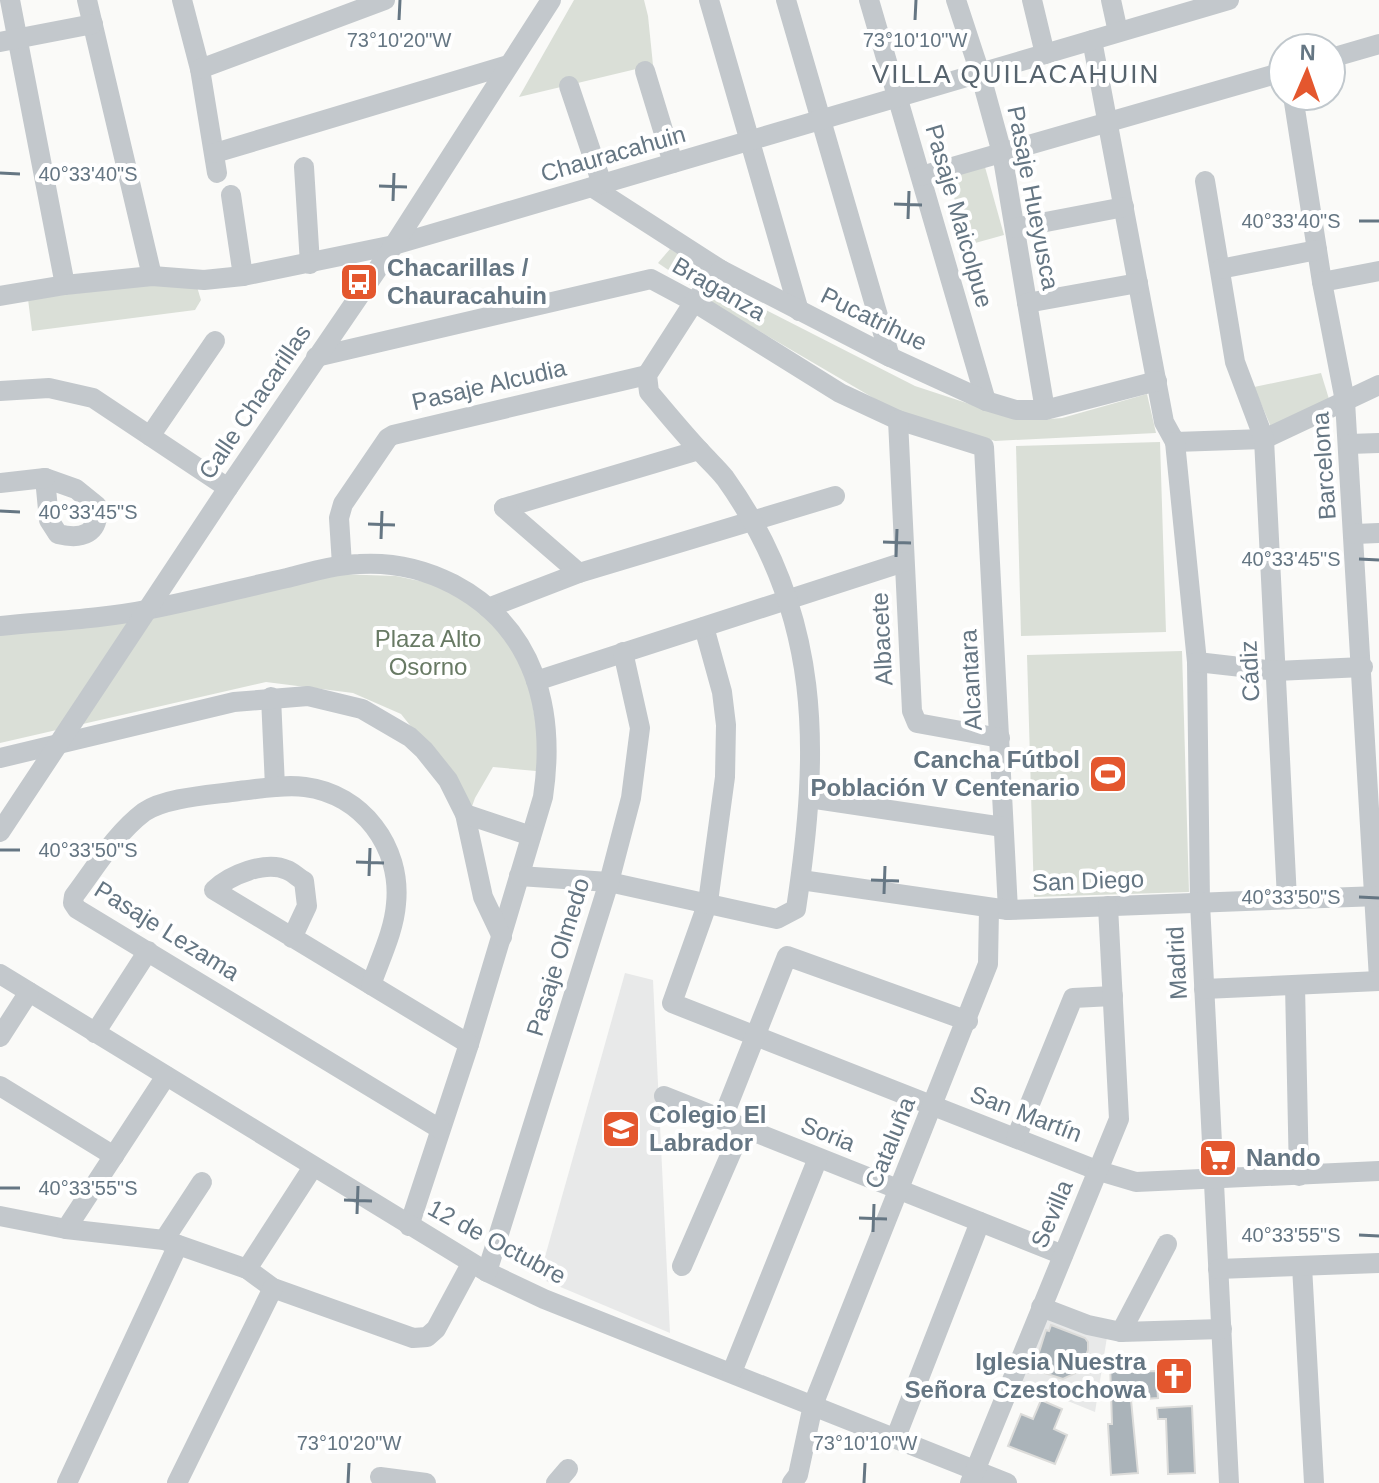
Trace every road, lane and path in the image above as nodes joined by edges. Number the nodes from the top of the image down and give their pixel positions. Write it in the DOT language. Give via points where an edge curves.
graph roads {
  1 [pos="10,0"];
  2 [pos="87,0"];
  3 [pos="182,0"];
  4 [pos="382,0"];
  5 [pos="551,0"];
  6 [pos="709,0"];
  7 [pos="786,0"];
  8 [pos="869,0"];
  9 [pos="956,0"];
  10 [pos="1032,0"];
  11 [pos="1111,0"];
  12 [pos="1229,0"];
  13 [pos="1187,6"];
  14 [pos="93,24"];
  15 [pos="1118,32"];
  16 [pos="9,40"];
  17 [pos="1092,40"];
  18 [pos="1379,44"];
  19 [pos="1347,53"];
  20 [pos="1045,54"];
  21 [pos="508,65"];
  22 [pos="200,69"];
  23 [pos="645,71"];
  24 [pos="980,73"];
  25 [pos="1267,77"];
  26 [pos="569,86"];
  27 [pos="897,97"];
  28 [pos="1295,112"];
  29 [pos="821,120"];
  30 [pos="1107,122"];
  31 [pos="750,141"];
  32 [pos="1002,153"];
  33 [pos="673,163"];
  34 [pos="304,167"];
  35 [pos="921,176"];
  36 [pos="1205,181"];
  37 [pos="597,186"];
  38 [pos="231,195"];
  39 [pos="1124,207"];
  40 [pos="1015,228"];
  41 [pos="394,245"];
  42 [pos="1317,250"];
  43 [pos="310,264"];
  44 [pos="1220,269"];
  45 [pos="721,270"];
  46 [pos="1379,271"];
  47 [pos="152,276"];
  48 [pos="243,276"];
  49 [pos="1322,282"];
  50 [pos="1138,283"];
  51 [pos="65,285"];
  52 [pos="0,296"];
  53 [pos="694,302"];
  54 [pos="1027,303"];
  55 [pos="799,311"];
  56 [pos="215,341"];
  57 [pos="316,357"];
  58 [pos="890,357"];
  59 [pos="647,375"];
  60 [pos="1157,381"];
  61 [pos="1379,385"];
  62 [pos="0,391"];
  63 [pos="986,401"];
  64 [pos="1345,401"];
  65 [pos="1045,410"];
  66 [pos="898,420"];
  67 [pos="150,436"];
  68 [pos="1264,439"];
  69 [pos="1175,442"];
  70 [pos="1379,443"];
  71 [pos="1349,444"];
  72 [pos="984,447"];
  73 [pos="699,450"];
  74 [pos="45,478"];
  75 [pos="0,483"];
  76 [pos="228,488"];
  77 [pos="835,496"];
  78 [pos="754,522"];
  79 [pos="1379,533"];
  80 [pos="1355,534"];
  81 [pos="904,562"];
  82 [pos="342,565"];
  83 [pos="579,573"];
  84 [pos="789,599"];
  85 [pos="488,608"];
  86 [pos="148,610"];
  87 [pos="0,626"];
  88 [pos="704,627"];
  89 [pos="623,652"];
  90 [pos="1197,662"];
  91 [pos="1363,667"];
  92 [pos="1276,671"];
  93 [pos="536,681"];
  94 [pos="271,697"];
  95 [pos="1372,720"];
  96 [pos="1000,738"];
  97 [pos="60,745"];
  98 [pos="0,758"];
  99 [pos="275,787"];
  100 [pos="809,798"];
  101 [pos="1374,805"];
  102 [pos="465,814"];
  103 [pos="1003,827"];
  104 [pos="0,832"];
  105 [pos="531,836"];
  106 [pos="519,876"];
  107 [pos="801,880"];
  108 [pos="609,882"];
  109 [pos="1377,896"];
  110 [pos="1287,899"];
  111 [pos="708,902"];
  112 [pos="1200,903"];
  113 [pos="1108,906"];
  114 [pos="999,910"];
  115 [pos="502,937"];
  116 [pos="292,938"];
  117 [pos="148,951"];
  118 [pos="0,974"];
  119 [pos="1379,980"];
  120 [pos="371,985"];
  121 [pos="1295,985"];
  122 [pos="1204,989"];
  123 [pos="29,992"];
  124 [pos="1113,996"];
  125 [pos="968,1021"];
  126 [pos="95,1033"];
  127 [pos="755,1036"];
  128 [pos="0,1037"];
  129 [pos="469,1044"];
  130 [pos="166,1076"];
  131 [pos="0,1086"];
  132 [pos="664,1096"];
  133 [pos="933,1106"];
  134 [pos="722,1120"];
  135 [pos="742,1128"];
  136 [pos="440,1129"];
  137 [pos="1016,1138"];
  138 [pos="114,1156"];
  139 [pos="818,1158"];
  140 [pos="313,1167"];
  141 [pos="1099,1171"];
  142 [pos="1379,1171"];
  143 [pos="1299,1176"];
  144 [pos="1212,1179"];
  145 [pos="202,1182"];
  146 [pos="900,1190"];
  147 [pos="0,1216"];
  148 [pos="980,1222"];
  149 [pos="409,1226"];
  150 [pos="66,1229"];
  151 [pos="171,1242"];
  152 [pos="1167,1244"];
  153 [pos="1063,1255"];
  154 [pos="1379,1263"];
  155 [pos="682,1266"];
  156 [pos="1302,1266"];
  157 [pos="479,1268"];
  158 [pos="247,1269"];
  159 [pos="1218,1269"];
  160 [pos="273,1288"];
  161 [pos="1041,1307"];
  162 [pos="1222,1329"];
  163 [pos="1121,1332"];
  164 [pos="732,1372"];
  165 [pos="813,1405"];
  166 [pos="896,1437"];
  167 [pos="380,1477"];
  168 [pos="973,1477"];
  169 [pos="67,1483"];
  170 [pos="177,1483"];
  171 [pos="426,1483"];
  172 [pos="792,1483"];
  173 [pos="1007,1483"];
  174 [pos="1229,1483"];
  175 [pos="1314,1483"];
  1 -- 16 [label="street"];
  2 -- 14 [label="street"];
  3 -- 22 [label="street"];
  4 -- 22 [label="street"];
  5 -- 21 [label="street, Calle Chacarillas"];
  6 -- 31 [label="street"];
  7 -- 29 [label="street"];
  8 -- 27 [label="street, Pasaje Maicolpue"];
  9 -- 24 [label="street, Pasaje Hueyusca"];
  10 -- 20 [label="street"];
  11 -- 15 [label="street"];
  12 -- 13 [label="street, Chauracahuin"];
  13 -- 15 [label="street, Chauracahuin"];
  14 -- 16 [label="street"];
  14 -- 47 [label="street"];
  15 -- 17 [label="street, Chauracahuin"];
  16 -- 51 [label="street"];
  17 -- 20 [label="street, Chauracahuin"];
  17 -- 30 [label="street"];
  18 -- 19 [label="street"];
  20 -- 24 [label="street, Chauracahuin"];
  21 -- 22 [label="street" via="216,163"];
  21 -- 41 [label="street, Calle Chacarillas"];
  23 -- 33 [label="street"];
  24 -- 27 [label="street, Chauracahuin"];
  24 -- 32 [label="street, Pasaje Hueyusca"];
  25 -- 30 [label="street"];
  26 -- 37 [label="street"];
  27 -- 29 [label="street, Chauracahuin"];
  27 -- 35 [label="street, Pasaje Maicolpue"];
  28 -- 42 [label="street, Barcelona"];
  29 -- 31 [label="street, Chauracahuin"];
  29 -- 58 [label="street"];
  30 -- 32 [label="street"];
  30 -- 39 [label="street"];
  31 -- 33 [label="street, Chauracahuin"];
  31 -- 55 [label="street"];
  32 -- 35 [label="street"];
  32 -- 40 [label="street, Pasaje Hueyusca"];
  33 -- 37 [label="street, Chauracahuin"];
  34 -- 43 [label="street"];
  35 -- 63 [label="street, Pasaje Maicolpue"];
  36 -- 44 [label="street, Cádiz"];
  37 -- 41 [label="street, Chauracahuin"];
  37 -- 45 [label="street, Pucatrihue"];
  38 -- 48 [label="street"];
  39 -- 40 [label="street"];
  39 -- 50 [label="street"];
  40 -- 54 [label="street, Pasaje Hueyusca"];
  41 -- 43 [label="street, Chauracahuin"];
  41 -- 57 [label="street, Calle Chacarillas"];
  42 -- 44 [label="street"];
  42 -- 49 [label="street, Barcelona"];
  43 -- 48 [label="street, Chauracahuin"];
  44 -- 68 [label="street, Cádiz" via="1235,362"];
  45 -- 53 [label="street"];
  45 -- 55 [label="street, Pucatrihue"];
  46 -- 49 [label="street"];
  47 -- 48 [label="street, Chauracahuin"];
  47 -- 51 [label="street, Chauracahuin"];
  49 -- 64 [label="street, Barcelona"];
  50 -- 54 [label="street"];
  50 -- 60 [label="street"];
  51 -- 52 [label="street, Chauracahuin"];
  53 -- 57 [label="street, Braganza" via="658,282 643,280"];
  53 -- 59 [label="street"];
  53 -- 66 [label="street, Braganza" via="840,393"];
  54 -- 65 [label="street, Pasaje Hueyusca"];
  55 -- 58 [label="street, Pucatrihue"];
  56 -- 67 [label="street"];
  57 -- 76 [label="street, Calle Chacarillas"];
  58 -- 63 [label="street, Pucatrihue"];
  59 -- 73 [label="street" via="649,392"];
  59 -- 82 [label="street, Pasaje Alcudia" via="393,435 343,504"];
  60 -- 65 [label="street, Pucatrihue"];
  60 -- 69 [label="street" via="1164,422"];
  61 -- 64 [label="street"];
  62 -- 67 [label="street" via="35,387 78,393"];
  63 -- 65 [label="street, Pucatrihue" via="1016,410"];
  64 -- 68 [label="street"];
  64 -- 71 [label="street, Barcelona"];
  66 -- 72 [label="street, Braganza"];
  66 -- 81 [label="street, Albacete"];
  67 -- 76 [label="street"];
  68 -- 69 [label="street"];
  68 -- 92 [label="street, Cádiz"];
  69 -- 90 [label="street, Madrid"];
  70 -- 71 [label="street"];
  71 -- 80 [label="street, Barcelona"];
  72 -- 96 [label="street, Alcantara"];
  73 -- 78 [label="street" via="724,476"];
  73 -- 83 [label="street" via="504,508"];
  74 -- 75 [label="street"];
  76 -- 86 [label="street, Calle Chacarillas"];
  77 -- 78 [label="street"];
  78 -- 83 [label="street"];
  78 -- 84 [label="street"];
  79 -- 80 [label="street"];
  80 -- 91 [label="street, Barcelona"];
  81 -- 84 [label="street"];
  81 -- 96 [label="street, Albacete" via="912,711 917,723"];
  82 -- 85 [label="street" via="416,570 448,582"];
  82 -- 86 [label="street"];
  83 -- 85 [label="street"];
  84 -- 88 [label="street"];
  84 -- 100 [label="street" via="810,706"];
  85 -- 93 [label="street" via="511,630"];
  86 -- 87 [label="street"];
  86 -- 97 [label="street, Calle Chacarillas"];
  88 -- 89 [label="street"];
  88 -- 111 [label="street" via="726,725 725,777"];
  89 -- 93 [label="street"];
  89 -- 108 [label="street, Pasaje Olmedo" via="640,728 631,798"];
  90 -- 92 [label="street"];
  90 -- 112 [label="street, Madrid"];
  91 -- 92 [label="street"];
  91 -- 95 [label="street, Barcelona"];
  92 -- 110 [label="street, Cádiz"];
  93 -- 105 [label="street" via="547,756 543,797"];
  94 -- 97 [label="street"];
  94 -- 99 [label="street"];
  94 -- 102 [label="street" via="308,696 344,703 394,726 437,764"];
  95 -- 101 [label="street, Barcelona"];
  96 -- 103 [label="street, Alcantara"];
  97 -- 98 [label="street"];
  97 -- 104 [label="street, Calle Chacarillas"];
  99 -- 117 [label="street, Pasaje Lezama" via="187,798 147,810 122,831 73,903"];
  99 -- 120 [label="street, Pasaje Lezama" via="307,787 337,796 363,814 389,850 396,906"];
  100 -- 103 [label="street"];
  100 -- 107 [label="street"];
  101 -- 109 [label="street, Barcelona"];
  102 -- 105 [label="street"];
  102 -- 115 [label="street" via="483,897"];
  103 -- 114 [label="street, Alcantara"];
  105 -- 106 [label="street"];
  106 -- 108 [label="street"];
  106 -- 115 [label="street"];
  107 -- 111 [label="street" via="796,909 777,919"];
  107 -- 114 [label="street, San Diego"];
  108 -- 111 [label="street"];
  108 -- 157 [label="street, Pasaje Olmedo"];
  109 -- 110 [label="street, San Diego"];
  109 -- 119 [label="street, Barcelona"];
  110 -- 112 [label="street, San Diego"];
  111 -- 127 [label="street, San Martín" via="672,1003"];
  112 -- 113 [label="street, San Diego"];
  112 -- 122 [label="street, Madrid"];
  113 -- 114 [label="street, San Diego"];
  113 -- 124 [label="street, Sevilla"];
  114 -- 125 [label="street, Cataluña"];
  115 -- 129 [label="street"];
  116 -- 120 [label="street"];
  117 -- 126 [label="street"];
  117 -- 136 [label="street, Pasaje Lezama"];
  118 -- 123 [label="street, 12 de Octubre"];
  119 -- 121 [label="street"];
  120 -- 129 [label="street"];
  121 -- 122 [label="street"];
  121 -- 143 [label="street"];
  122 -- 144 [label="street, Madrid"];
  123 -- 126 [label="street, 12 de Octubre"];
  123 -- 128 [label="street"];
  124 -- 137 [label="street" via="1073,998"];
  124 -- 141 [label="street, Sevilla" via="1119,1119"];
  125 -- 127 [label="street" via="787,956"];
  125 -- 133 [label="street, Cataluña"];
  126 -- 130 [label="street, 12 de Octubre"];
  127 -- 133 [label="street, San Martín"];
  127 -- 134 [label="street"];
  129 -- 136 [label="street"];
  130 -- 138 [label="street"];
  130 -- 140 [label="street, 12 de Octubre"];
  131 -- 138 [label="street"];
  132 -- 134 [label="street, Soria"];
  133 -- 137 [label="street, San Martín"];
  133 -- 146 [label="street, Cataluña"];
  134 -- 135 [label="street, Soria"];
  135 -- 139 [label="street, Soria"];
  135 -- 155 [label="street"];
  136 -- 149 [label="street"];
  137 -- 141 [label="street, San Martín"];
  138 -- 150 [label="street"];
  139 -- 146 [label="street, Soria"];
  139 -- 164 [label="street"];
  140 -- 149 [label="street, 12 de Octubre"];
  140 -- 158 [label="street"];
  141 -- 144 [label="street, San Martín" via="1136,1182"];
  141 -- 153 [label="street, Sevilla"];
  142 -- 143 [label="street, San Martín"];
  143 -- 144 [label="street, San Martín"];
  144 -- 159 [label="street, Madrid"];
  145 -- 151 [label="street"];
  146 -- 148 [label="street, Soria"];
  146 -- 165 [label="street, Cataluña"];
  147 -- 150 [label="street"];
  148 -- 153 [label="street, Soria"];
  148 -- 166 [label="street"];
  149 -- 157 [label="street, 12 de Octubre"];
  150 -- 151 [label="street"];
  151 -- 158 [label="street"];
  151 -- 169 [label="street"];
  152 -- 163 [label="street"];
  153 -- 161 [label="street, Sevilla"];
  154 -- 156 [label="street"];
  156 -- 159 [label="street"];
  156 -- 175 [label="street"];
  157 -- 160 [label="street, Pasaje Olmedo" via="436,1329 420,1339"];
  157 -- 164 [label="street, 12 de Octubre"];
  158 -- 160 [label="street"];
  159 -- 162 [label="street, Madrid"];
  160 -- 170 [label="street"];
  161 -- 163 [label="street"];
  161 -- 168 [label="street, Sevilla"];
  162 -- 163 [label="street"];
  162 -- 174 [label="street, Madrid"];
  164 -- 165 [label="street, 12 de Octubre"];
  165 -- 166 [label="street, 12 de Octubre"];
  165 -- 172 [label="street, Cataluña"];
  166 -- 168 [label="street, 12 de Octubre"];
  167 -- 171 [label="street"];
  168 -- 173 [label="street, 12 de Octubre"];
}
